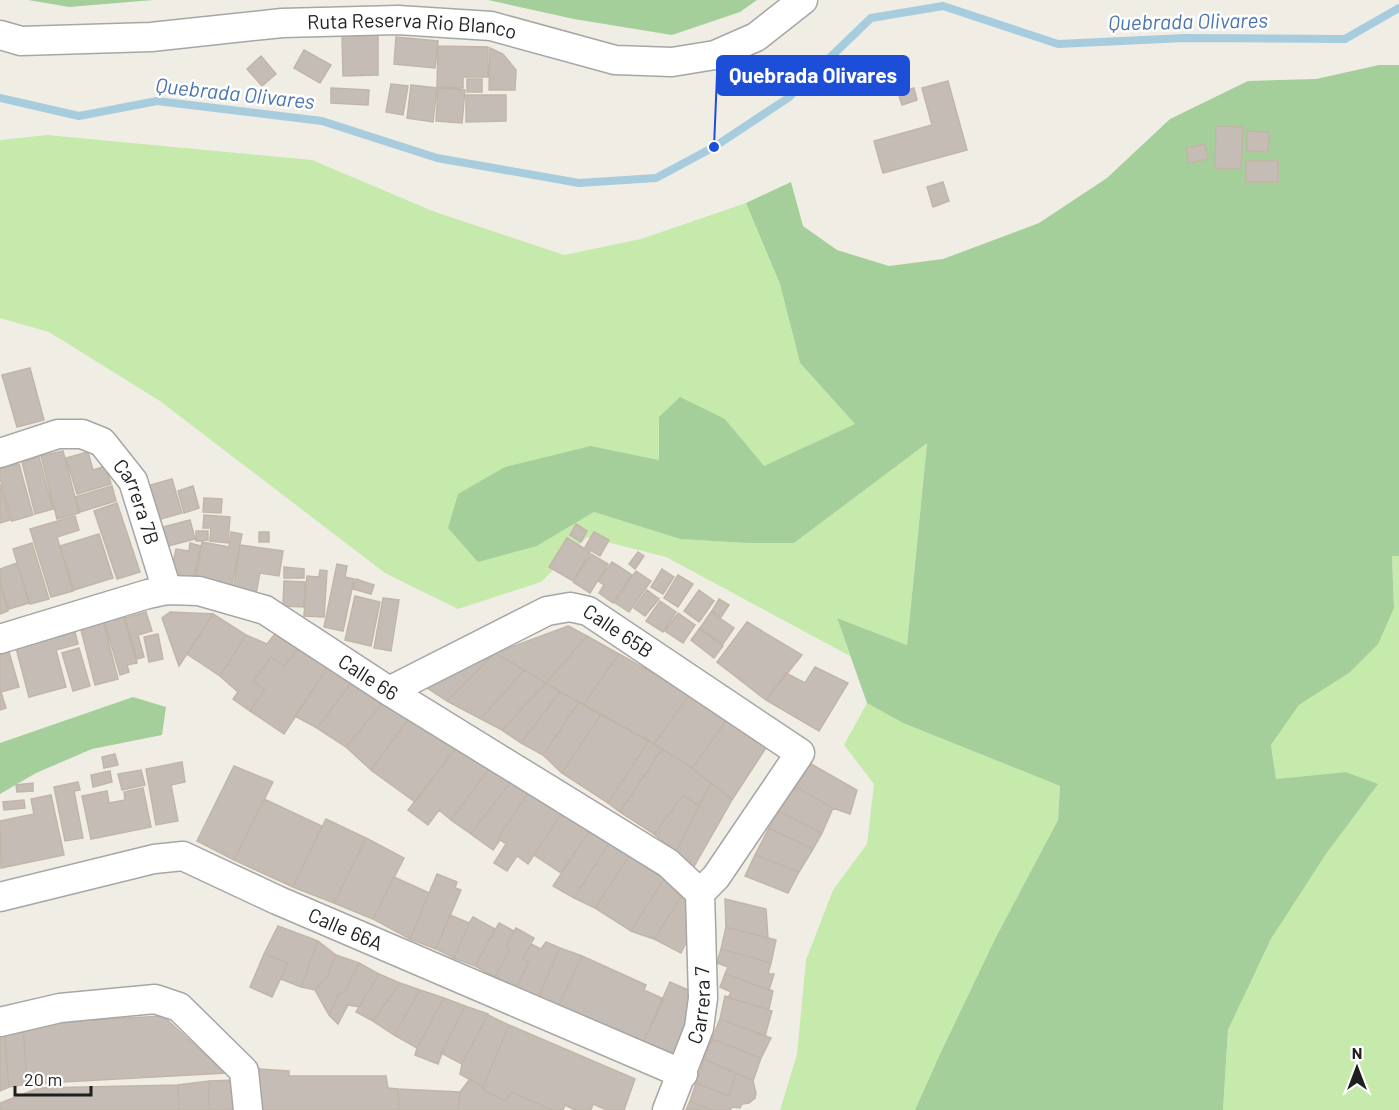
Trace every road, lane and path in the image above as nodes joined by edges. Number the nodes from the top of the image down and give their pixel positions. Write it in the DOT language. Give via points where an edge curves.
graph roads {
  1 [pos="803,0"];
  2 [pos="0,35"];
  3 [pos="0,453"];
  4 [pos="167,590"];
  5 [pos="0,639"];
  6 [pos="389,691"];
  7 [pos="700,893"];
  8 [pos="0,897"];
  9 [pos="0,1022"];
  10 [pos="683,1074"];
  11 [pos="248,1110"];
  12 [pos="668,1110"];
  1 -- 2 [label="street, Ruta Reserva Rio Blanco" via="756,37 715,55 672,62 615,60 491,26 398,20 282,23 151,37 21,41"];
  3 -- 4 [label="street, Carrera 7B" via="58,434 82,435 102,442 133,481"];
  4 -- 5 [label="street, Calle 66"];
  4 -- 6 [label="street, Calle 66" via="199,591 265,610"];
  6 -- 7 [label="street, Calle 66" via="668,863"];
  6 -- 7 [label="street, Calle 65B" via="547,611 570,607 588,611 800,753 716,877"];
  7 -- 10 [label="street, Carrera 7" via="703,998 699,1028"];
  8 -- 10 [label="street, Calle 66A" via="154,859 183,856"];
  9 -- 11 [label="street" via="60,1008 155,999 179,1007 244,1071"];
  10 -- 12 [label="street, Carrera 7"];
}
